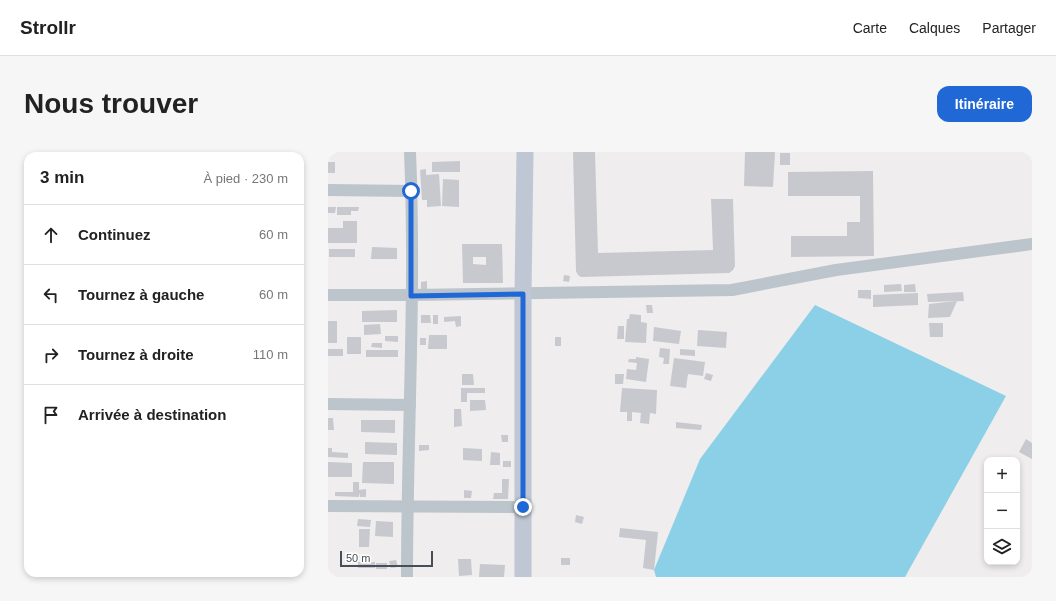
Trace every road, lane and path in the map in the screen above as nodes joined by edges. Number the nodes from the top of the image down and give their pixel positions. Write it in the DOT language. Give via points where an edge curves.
graph roads {
  1 [pos="410,152"];
  2 [pos="525,152"];
  3 [pos="328,190"];
  4 [pos="411,191"];
  5 [pos="1032,244"];
  6 [pos="523,294"];
  7 [pos="328,295"];
  8 [pos="411,296"];
  9 [pos="328,404"];
  10 [pos="410,404"];
  11 [pos="328,506"];
  12 [pos="407,506"];
  13 [pos="523,507"];
  14 [pos="407,577"];
  15 [pos="523,577"];
  1 -- 4 [label="street"];
  2 -- 6 [label="street"];
  3 -- 4 [label="street"];
  4 -- 8 [label="street"];
  5 -- 6 [label="street" via="836,270 732,290"];
  6 -- 8 [label="street"];
  6 -- 13 [label="street"];
  7 -- 8 [label="street"];
  8 -- 10 [label="street"];
  9 -- 10 [label="street"];
  10 -- 12 [label="street"];
  11 -- 12 [label="street"];
  12 -- 13 [label="street"];
  12 -- 14 [label="street"];
  13 -- 15 [label="street"];
}
